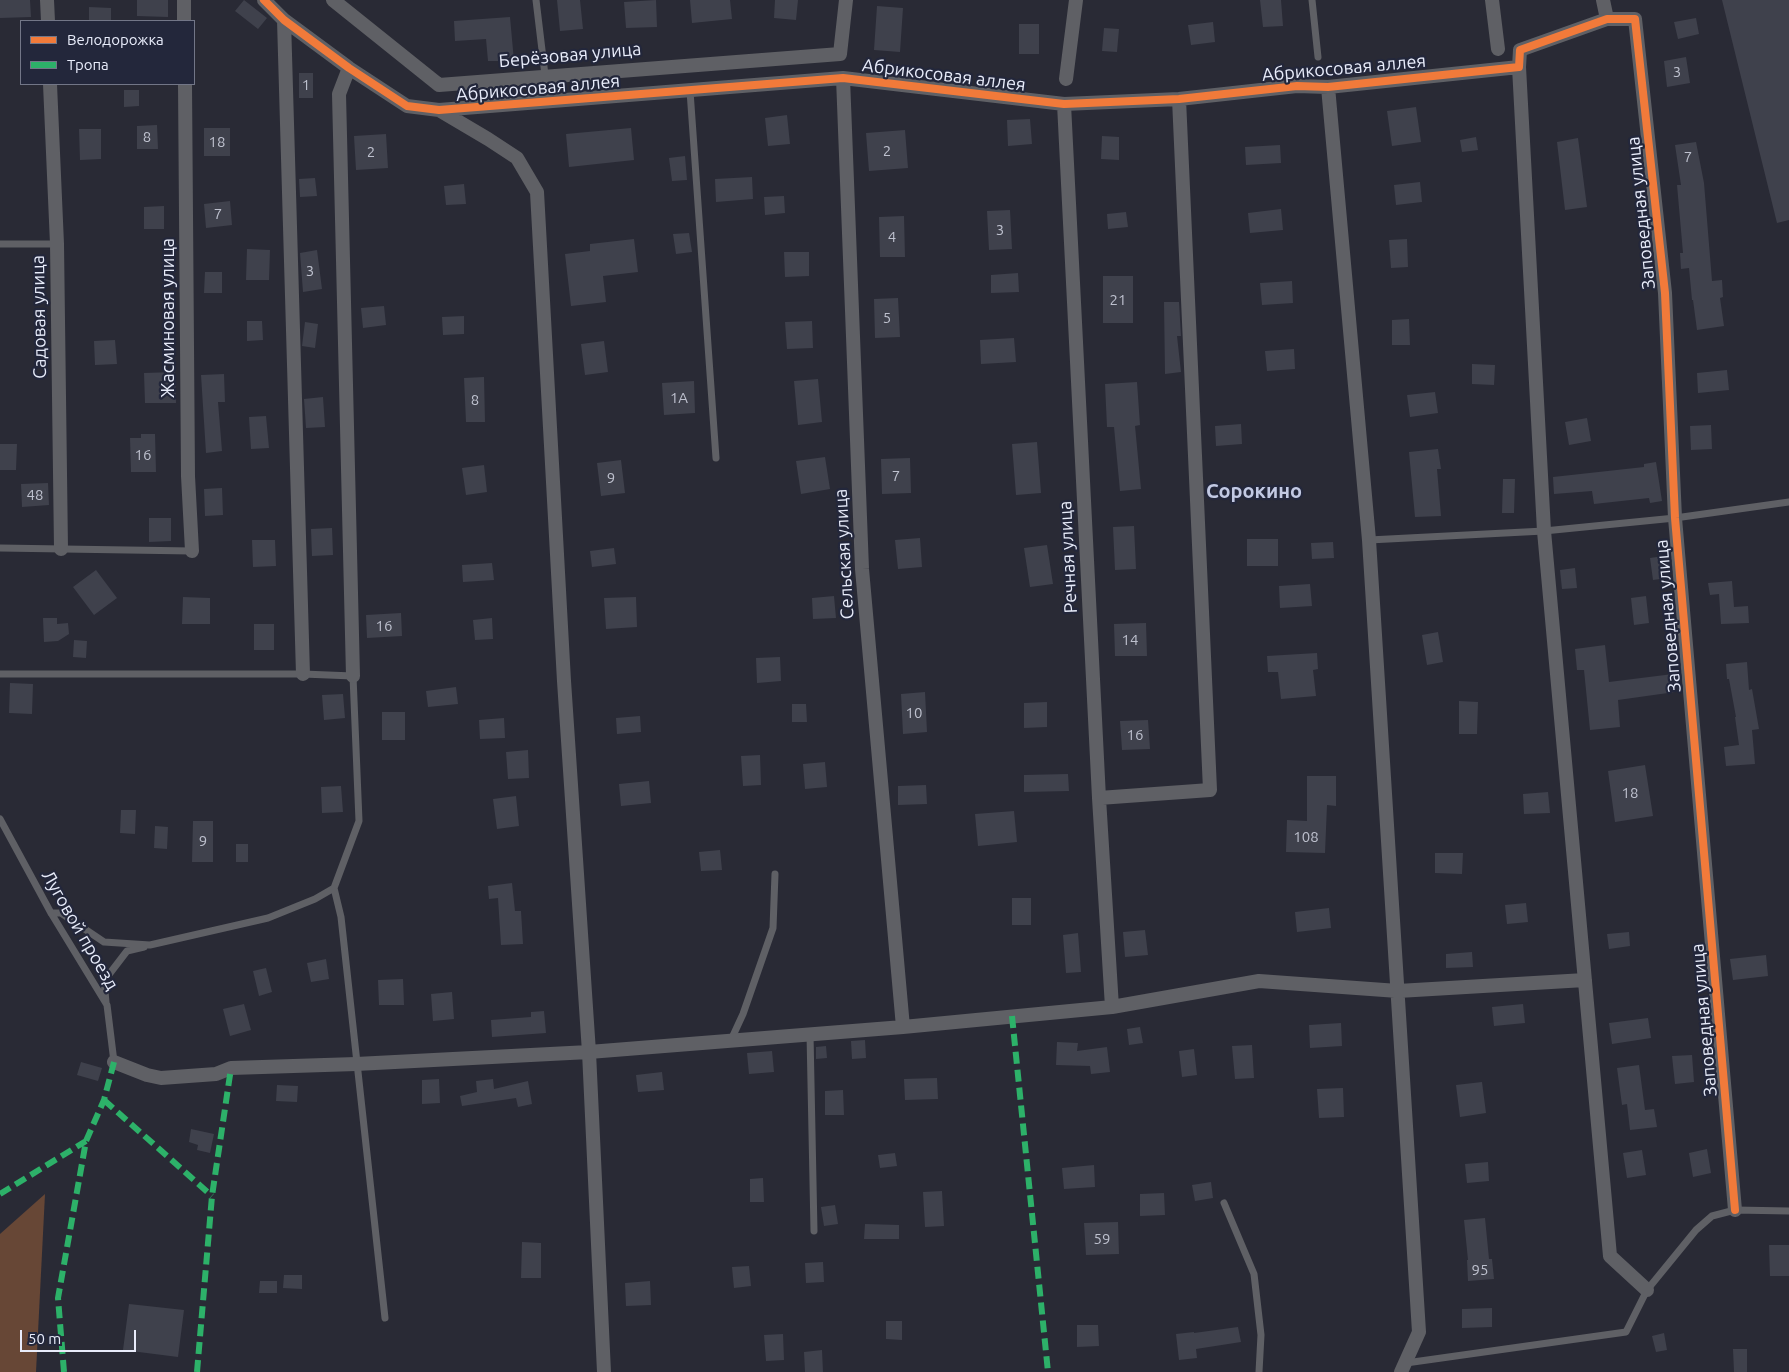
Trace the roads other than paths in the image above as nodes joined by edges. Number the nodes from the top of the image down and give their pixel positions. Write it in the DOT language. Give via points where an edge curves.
graph roads {
  1 [pos="47,0"];
  2 [pos="184,0"];
  3 [pos="264,0"];
  4 [pos="333,0"];
  5 [pos="536,0"];
  6 [pos="846,0"];
  7 [pos="1076,0"];
  8 [pos="1312,0"];
  9 [pos="1492,0"];
  10 [pos="1603,0"];
  11 [pos="1607,19"];
  12 [pos="48,20"];
  13 [pos="184,20"];
  14 [pos="284,20"];
  15 [pos="1498,49"];
  16 [pos="1318,56"];
  17 [pos="1519,67"];
  18 [pos="349,68"];
  19 [pos="544,76"];
  20 [pos="843,78"];
  21 [pos="1066,79"];
  22 [pos="50,85"];
  23 [pos="185,85"];
  24 [pos="1328,87"];
  25 [pos="690,90"];
  26 [pos="1179,99"];
  27 [pos="1064,104"];
  28 [pos="439,110"];
  29 [pos="0,244"];
  30 [pos="57,244"];
  31 [pos="716,458"];
  32 [pos="1789,502"];
  33 [pos="1675,518"];
  34 [pos="1544,531"];
  35 [pos="1369,540"];
  36 [pos="0,548"];
  37 [pos="61,549"];
  38 [pos="192,551"];
  39 [pos="0,674"];
  40 [pos="302,674"];
  41 [pos="353,676"];
  42 [pos="1098,798"];
  43 [pos="0,819"];
  44 [pos="775,874"];
  45 [pos="334,888"];
  46 [pos="51,913"];
  47 [pos="150,945"];
  48 [pos="1585,980"];
  49 [pos="1398,991"];
  50 [pos="107,1005"];
  51 [pos="1112,1007"];
  52 [pos="903,1027"];
  53 [pos="810,1034"];
  54 [pos="732,1040"];
  55 [pos="589,1052"];
  56 [pos="114,1062"];
  57 [pos="356,1064"];
  58 [pos="1224,1203"];
  59 [pos="1736,1210"];
  60 [pos="1789,1211"];
  61 [pos="814,1231"];
  62 [pos="1647,1290"];
  63 [pos="384,1318"];
  64 [pos="1403,1368"];
  65 [pos="604,1372"];
  66 [pos="1259,1372"];
  1 -- 12 [label="street"];
  2 -- 13 [label="street"];
  3 -- 14 [label="street, Абрикосовая аллея"];
  4 -- 19 [label="street, Берёзовая улица" via="440,85"];
  5 -- 19 [label="lane"];
  6 -- 19 [label="street, Берёзовая улица" via="840,54"];
  7 -- 21 [label="street"];
  8 -- 16 [label="lane"];
  9 -- 15 [label="street"];
  10 -- 11 [label="street"];
  11 -- 17 [label="street" via="1520,50"];
  11 -- 33 [label="street, Заповедная улица" via="1635,20 1665,294"];
  14 -- 18 [label="street, Абрикосовая аллея"];
  14 -- 40 [label="street"];
  17 -- 24 [label="street, Абрикосовая аллея"];
  17 -- 34 [label="street"];
  18 -- 28 [label="street, Абрикосовая аллея" via="407,106"];
  18 -- 41 [label="street" via="339,94"];
  20 -- 25 [label="street, Абрикосовая аллея"];
  20 -- 27 [label="street, Абрикосовая аллея"];
  20 -- 52 [label="street, Сельская улица" via="862,569"];
  22 -- 30 [label="street, Садовая улица"];
  23 -- 38 [label="street, Жасминовая улица" via="188,476"];
  24 -- 26 [label="street, Абрикосовая аллея" via="1297,86"];
  24 -- 35 [label="street"];
  25 -- 28 [label="street, Абрикосовая аллея"];
  25 -- 31 [label="lane"];
  26 -- 27 [label="street, Абрикосовая аллея"];
  26 -- 42 [label="street" via="1210,790"];
  27 -- 42 [label="street, Речная улица"];
  28 -- 55 [label="street" via="517,158 537,192 564,681"];
  29 -- 30 [label="lane"];
  30 -- 37 [label="street, Садовая улица"];
  32 -- 33 [label="lane"];
  33 -- 34 [label="lane"];
  33 -- 59 [label="street, Заповедная улица"];
  34 -- 35 [label="lane"];
  34 -- 48 [label="street"];
  35 -- 49 [label="street"];
  36 -- 37 [label="lane"];
  37 -- 38 [label="lane"];
  39 -- 40 [label="lane"];
  40 -- 41 [label="lane"];
  41 -- 45 [label="lane" via="359,821"];
  42 -- 51 [label="street, Речная улица"];
  43 -- 46 [label="lane, Луговой проезд"];
  44 -- 54 [label="lane" via="773,928"];
  45 -- 47 [label="lane" via="268,918"];
  45 -- 57 [label="lane" via="341,916"];
  46 -- 47 [label="lane" via="61,913 104,942"];
  46 -- 50 [label="lane, Луговой проезд"];
  47 -- 50 [label="lane" via="127,951 104,981"];
  48 -- 49 [label="street"];
  48 -- 62 [label="street" via="1610,1256"];
  49 -- 51 [label="street" via="1259,981"];
  49 -- 64 [label="street" via="1419,1332"];
  50 -- 56 [label="lane, Луговой проезд"];
  51 -- 52 [label="street"];
  52 -- 53 [label="street"];
  53 -- 54 [label="street"];
  53 -- 61 [label="lane"];
  54 -- 55 [label="street"];
  55 -- 57 [label="street"];
  55 -- 65 [label="street"];
  56 -- 57 [label="street" via="161,1078 216,1074 231,1068"];
  57 -- 63 [label="lane"];
  58 -- 66 [label="lane" via="1254,1274 1261,1335"];
  59 -- 60 [label="lane"];
  59 -- 62 [label="lane" via="1712,1216 1696,1230"];
  62 -- 64 [label="lane" via="1626,1332"];
}
